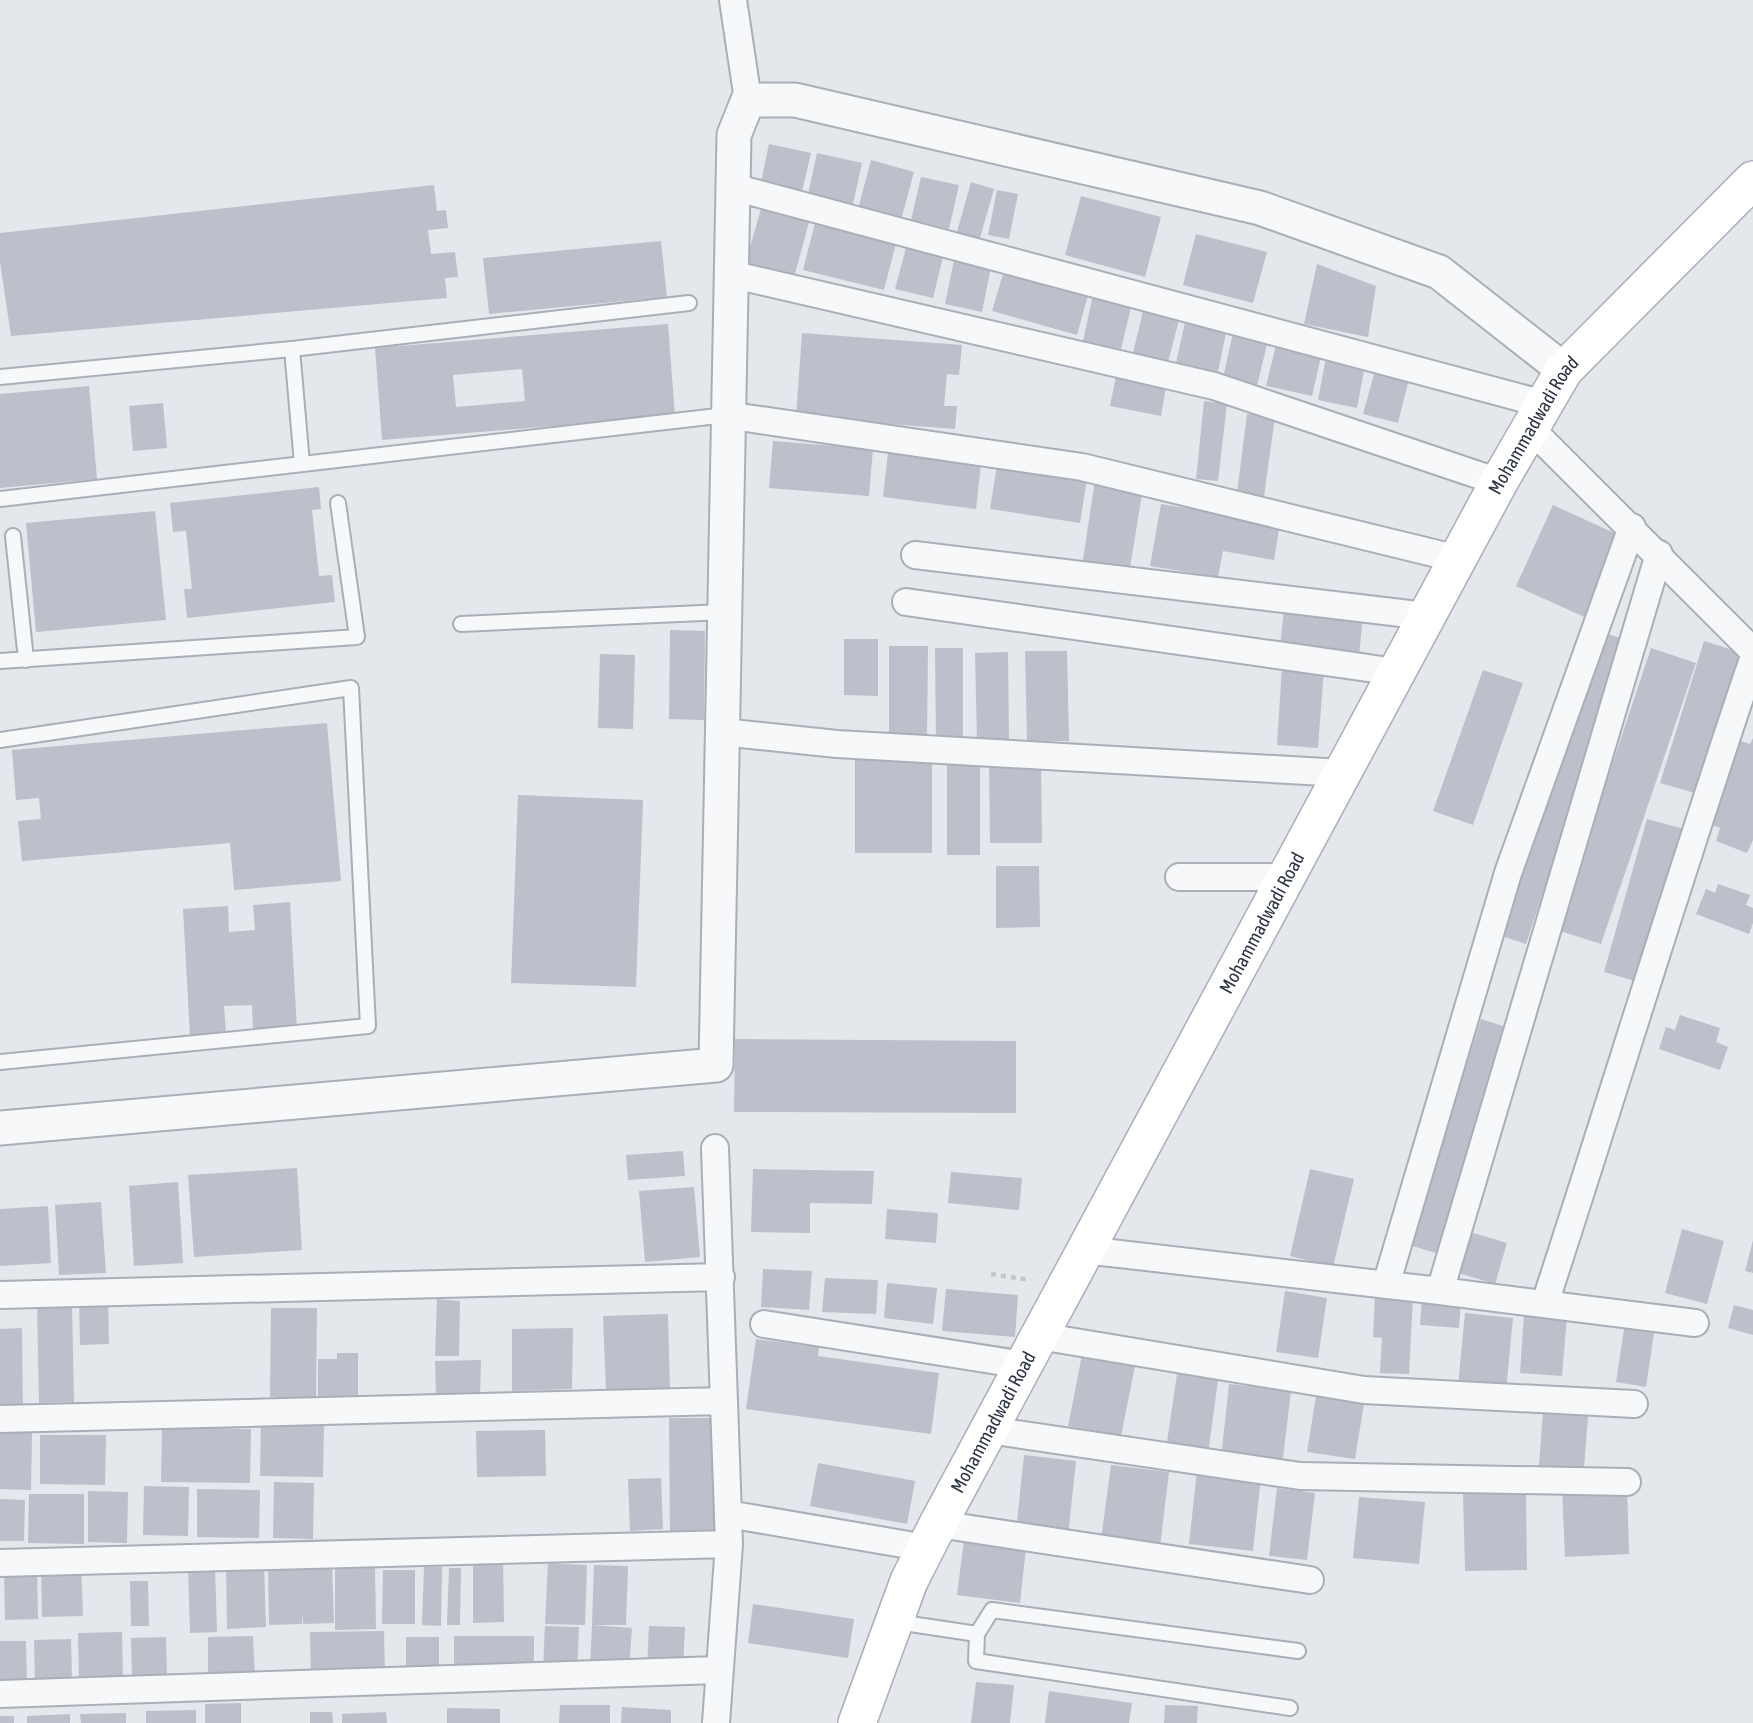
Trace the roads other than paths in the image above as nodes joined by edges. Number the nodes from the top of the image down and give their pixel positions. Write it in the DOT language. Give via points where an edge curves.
graph roads {
  1 [pos="733,0"];
  2 [pos="748,100"];
  3 [pos="1753,180"];
  4 [pos="733,187"];
  5 [pos="730,274"];
  6 [pos="688,303"];
  7 [pos="292,349"];
  8 [pos="1564,370"];
  9 [pos="0,377"];
  10 [pos="726,415"];
  11 [pos="1537,416"];
  12 [pos="302,464"];
  13 [pos="1499,482"];
  14 [pos="0,499"];
  15 [pos="338,503"];
  16 [pos="1632,527"];
  17 [pos="13,536"];
  18 [pos="1659,554"];
  19 [pos="915,555"];
  20 [pos="1458,559"];
  21 [pos="906,602"];
  22 [pos="724,612"];
  23 [pos="1426,616"];
  24 [pos="461,624"];
  25 [pos="1753,651"];
  26 [pos="1753,659"];
  27 [pos="26,660"];
  28 [pos="0,662"];
  29 [pos="1396,672"];
  30 [pos="722,732"];
  31 [pos="0,740"];
  32 [pos="1342,773"];
  33 [pos="1179,877"];
  34 [pos="1286,877"];
  35 [pos="0,1062"];
  36 [pos="0,1128"];
  37 [pos="715,1147"];
  38 [pos="1085,1250"];
  39 [pos="721,1277"];
  40 [pos="1386,1285"];
  41 [pos="1440,1291"];
  42 [pos="0,1295"];
  43 [pos="1545,1303"];
  44 [pos="1695,1323"];
  45 [pos="764,1324"];
  46 [pos="1032,1350"];
  47 [pos="724,1401"];
  48 [pos="1634,1404"];
  49 [pos="0,1419"];
  50 [pos="989,1430"];
  51 [pos="1626,1482"];
  52 [pos="728,1514"];
  53 [pos="932,1536"];
  54 [pos="729,1544"];
  55 [pos="0,1563"];
  56 [pos="1310,1580"];
  57 [pos="895,1622"];
  58 [pos="977,1634"];
  59 [pos="1298,1651"];
  60 [pos="718,1670"];
  61 [pos="0,1694"];
  62 [pos="1290,1708"];
  63 [pos="716,1723"];
  64 [pos="857,1723"];
  1 -- 2 [label="street"];
  2 -- 4 [label="street" via="734,135"];
  2 -- 8 [label="street" via="794,100 1259,208 1439,272"];
  3 -- 8 [label="main road, Mohammadwadi Road"];
  4 -- 5 [label="street"];
  4 -- 11 [label="street"];
  5 -- 10 [label="street"];
  5 -- 13 [label="street" via="1214,386"];
  6 -- 7 [label="lane"];
  7 -- 9 [label="lane"];
  7 -- 12 [label="lane"];
  8 -- 11 [label="main road, Mohammadwadi Road"];
  10 -- 12 [label="lane"];
  10 -- 20 [label="street" via="1082,467"];
  10 -- 22 [label="street"];
  11 -- 13 [label="main road, Mohammadwadi Road"];
  11 -- 16 [label="street"];
  12 -- 14 [label="lane"];
  13 -- 20 [label="main road, Mohammadwadi Road"];
  15 -- 27 [label="lane" via="358,637"];
  16 -- 18 [label="street"];
  16 -- 40 [label="street" via="1508,873"];
  17 -- 27 [label="lane"];
  18 -- 25 [label="street"];
  18 -- 41 [label="street"];
  19 -- 23 [label="street"];
  20 -- 23 [label="main road, Mohammadwadi Road"];
  21 -- 29 [label="street"];
  22 -- 24 [label="lane"];
  22 -- 30 [label="street"];
  23 -- 29 [label="main road, Mohammadwadi Road"];
  26 -- 43 [label="street"];
  27 -- 28 [label="lane"];
  29 -- 32 [label="main road, Mohammadwadi Road"];
  30 -- 32 [label="street" via="836,744"];
  30 -- 36 [label="street" via="716,1065"];
  31 -- 35 [label="lane" via="351,688 368,1026"];
  32 -- 34 [label="main road, Mohammadwadi Road"];
  33 -- 34 [label="street"];
  34 -- 38 [label="main road, Mohammadwadi Road"];
  37 -- 39 [label="street"];
  38 -- 40 [label="street"];
  38 -- 46 [label="main road, Mohammadwadi Road"];
  39 -- 42 [label="street"];
  39 -- 47 [label="street"];
  40 -- 41 [label="street"];
  41 -- 43 [label="street"];
  43 -- 44 [label="street"];
  45 -- 46 [label="street"];
  46 -- 48 [label="street" via="1364,1390"];
  46 -- 50 [label="main road, Mohammadwadi Road"];
  47 -- 49 [label="street"];
  47 -- 52 [label="street"];
  50 -- 51 [label="street" via="1300,1476"];
  50 -- 53 [label="main road, Mohammadwadi Road"];
  52 -- 53 [label="street"];
  52 -- 54 [label="street"];
  53 -- 56 [label="street"];
  53 -- 57 [label="main road, Mohammadwadi Road"];
  54 -- 55 [label="street"];
  54 -- 60 [label="street"];
  57 -- 58 [label="lane"];
  57 -- 64 [label="main road, Mohammadwadi Road"];
  58 -- 59 [label="lane" via="992,1610"];
  58 -- 62 [label="lane" via="976,1661"];
  60 -- 61 [label="street"];
  60 -- 63 [label="street"];
}
